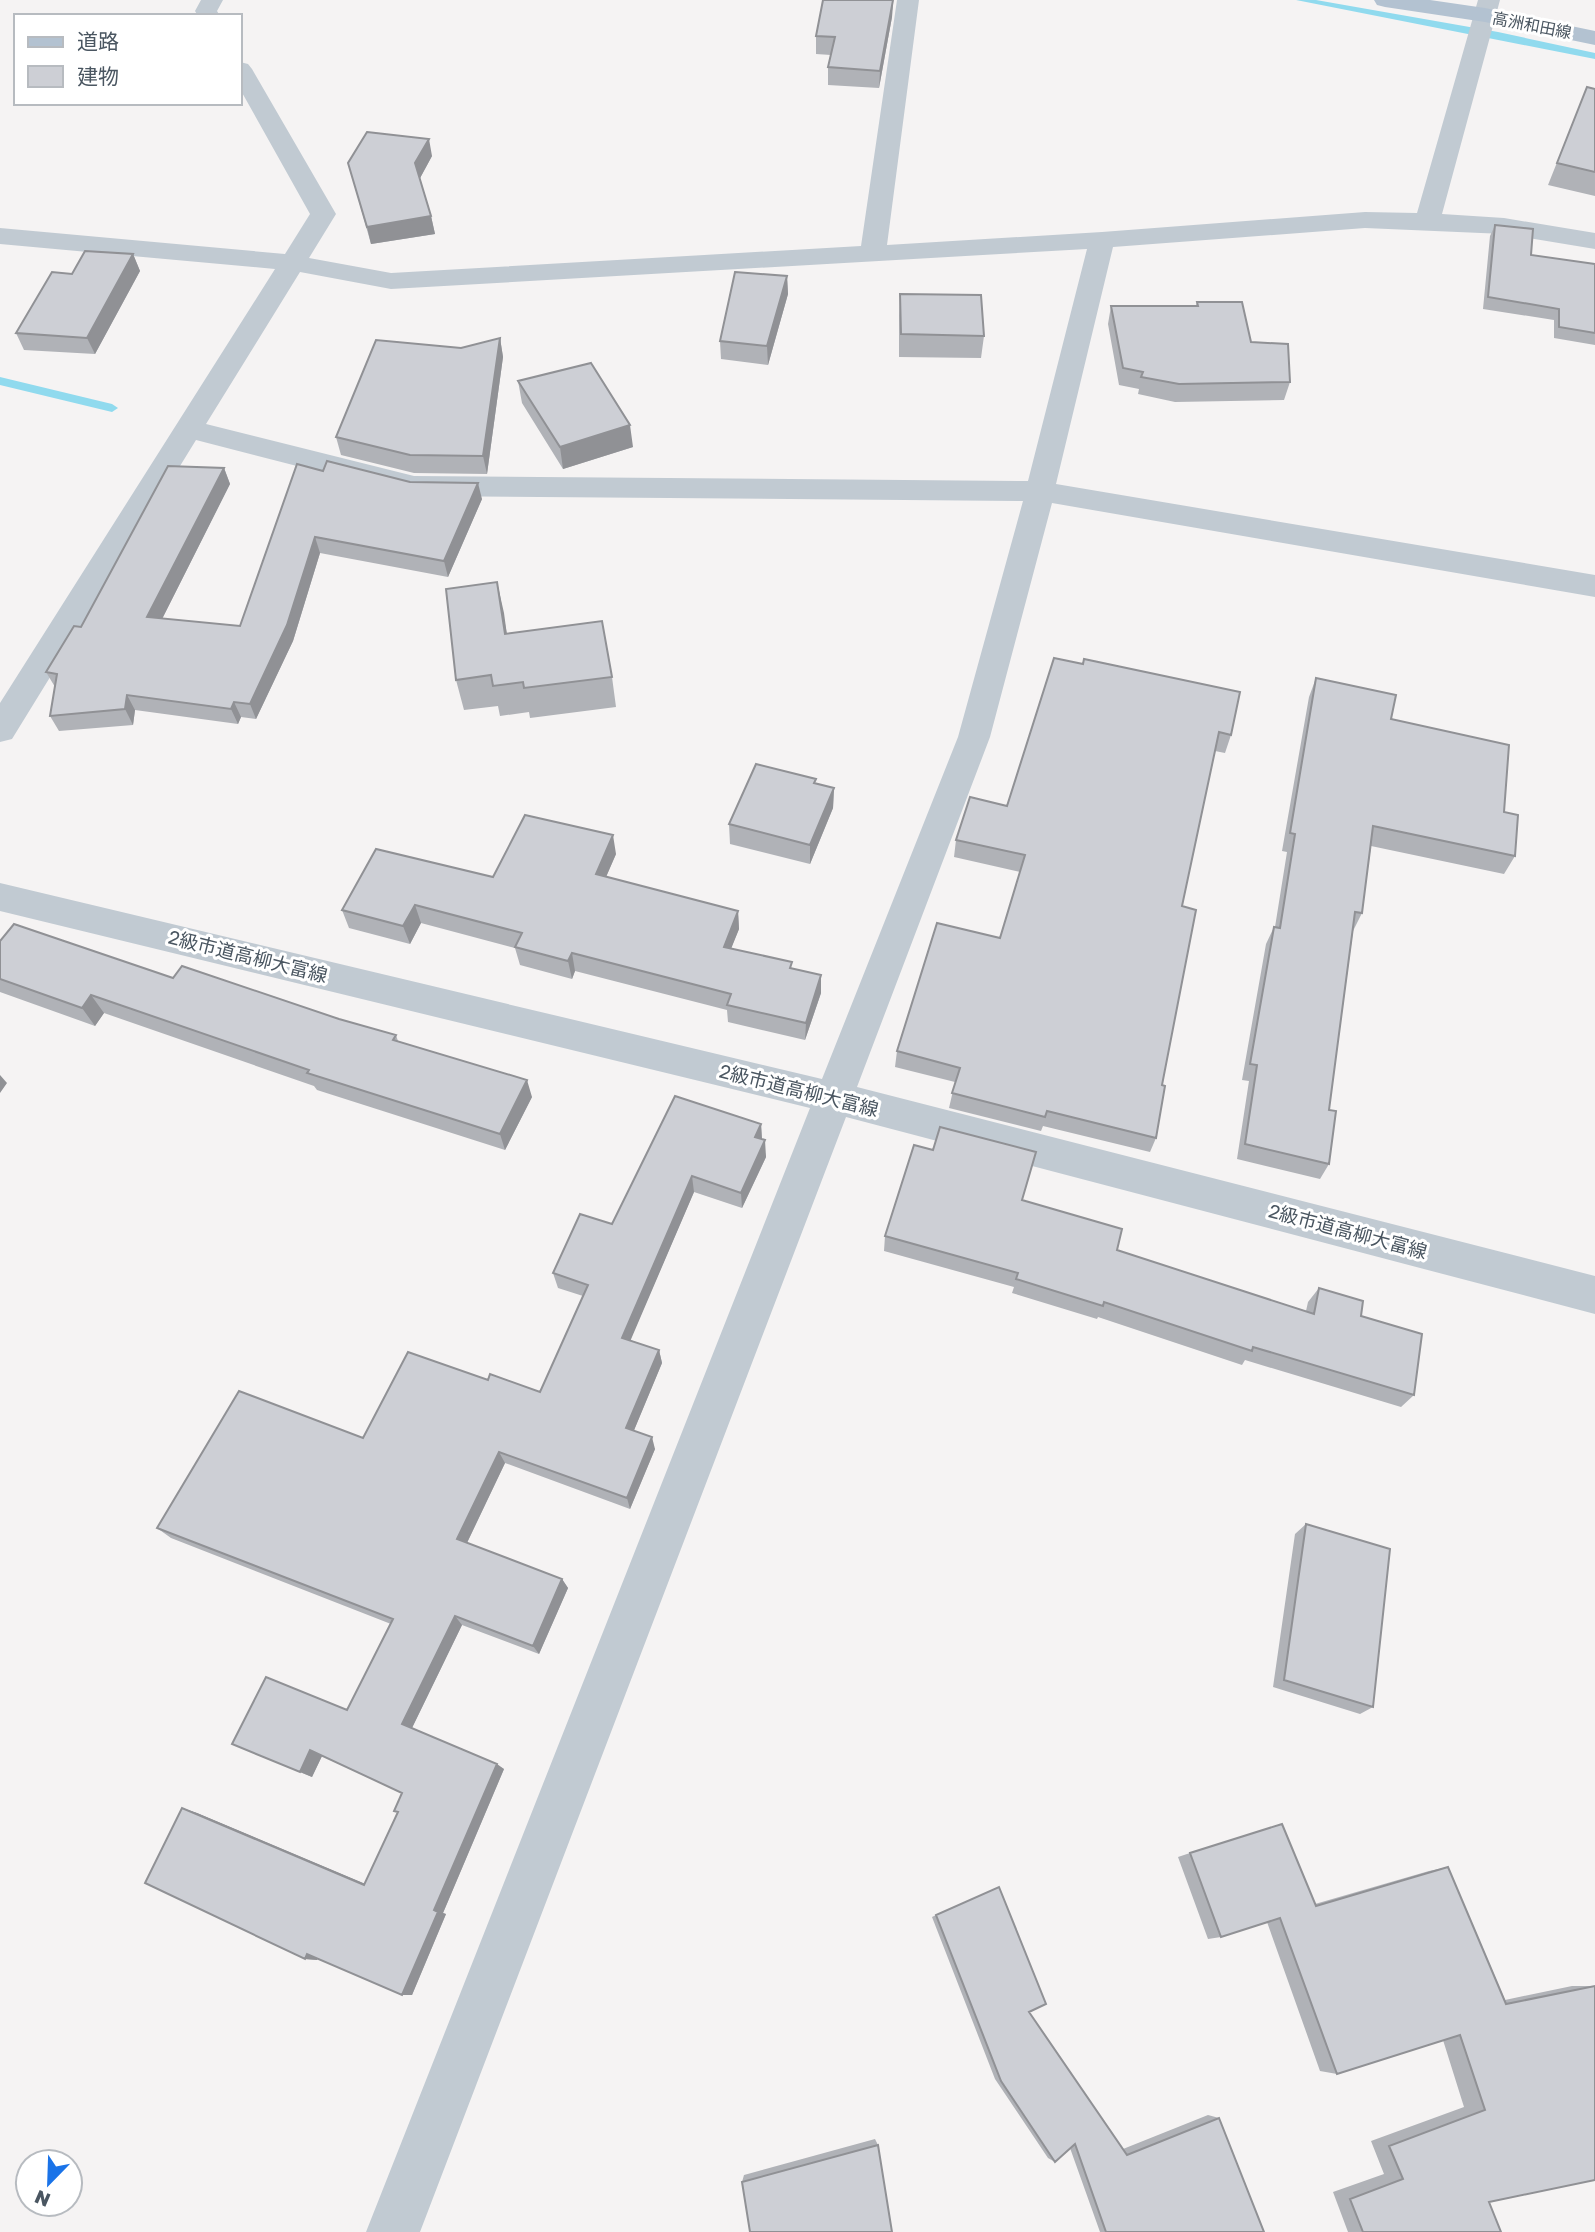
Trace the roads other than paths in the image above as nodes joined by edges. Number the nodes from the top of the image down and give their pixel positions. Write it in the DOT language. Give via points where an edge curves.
graph roads {
  1 [pos="908,0"];
  2 [pos="1385,0"];
  3 [pos="1487,8"];
  4 [pos="1595,38"];
  5 [pos="242,72"];
  6 [pos="1427,220"];
  7 [pos="0,236"];
  8 [pos="1102,240"];
  9 [pos="1595,241"];
  10 [pos="873,253"];
  11 [pos="294,263"];
  12 [pos="190,429"];
  13 [pos="1040,491"];
  14 [pos="1595,586"];
  15 [pos="0,730"];
  16 [pos="0,897"];
  17 [pos="835,1098"];
  18 [pos="1595,1295"];
  19 [pos="393,2232"];
  1 -- 10 [label="street"];
  2 -- 3 [label="main road, 高洲和田線"];
  3 -- 4 [label="main road, 高洲和田線"];
  3 -- 6 [label="street"];
  5 -- 11 [label="street" via="323,214"];
  6 -- 8 [label="street" via="1365,220"];
  6 -- 9 [label="street" via="1504,226"];
  7 -- 11 [label="street"];
  8 -- 10 [label="street"];
  8 -- 13 [label="street"];
  10 -- 11 [label="street" via="391,281"];
  11 -- 12 [label="street"];
  12 -- 13 [label="street" via="414,486"];
  12 -- 15 [label="street"];
  13 -- 14 [label="street"];
  13 -- 17 [label="street" via="974,737"];
  16 -- 17 [label="street, 2級市道高柳大富線"];
  17 -- 18 [label="street, 2級市道高柳大富線"];
  17 -- 19 [label="street"];
}
